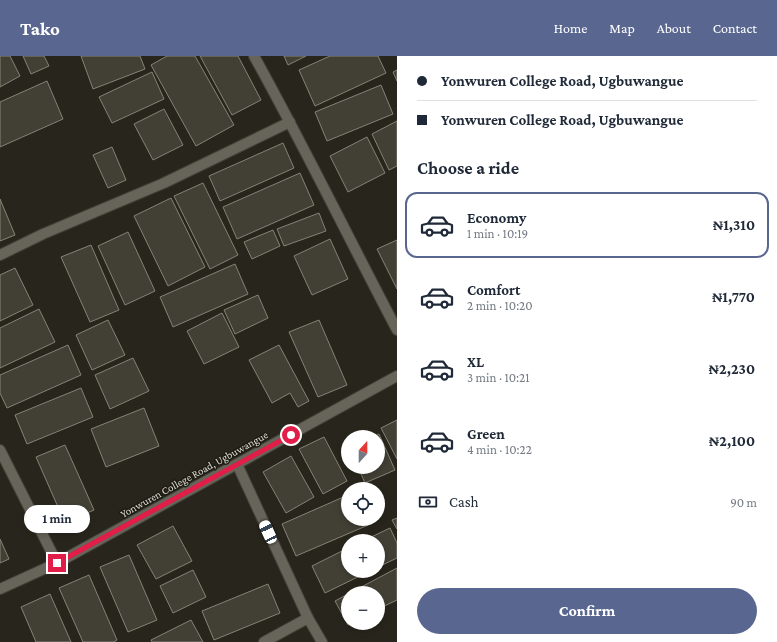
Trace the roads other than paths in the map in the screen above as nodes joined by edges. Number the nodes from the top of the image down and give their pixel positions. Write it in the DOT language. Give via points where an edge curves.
graph roads {
  1 [pos="254,56"];
  2 [pos="290,122"];
  3 [pos="0,255"];
  4 [pos="397,330"];
  5 [pos="397,376"];
  6 [pos="0,450"];
  7 [pos="237,464"];
  8 [pos="57,563"];
  9 [pos="0,588"];
  10 [pos="308,618"];
  11 [pos="264,642"];
  12 [pos="322,642"];
  1 -- 2 [label="street"];
  2 -- 3 [label="street" via="164,183"];
  2 -- 4 [label="street"];
  5 -- 7 [label="street, Yonwuren College Road, Ugbuwangue"];
  6 -- 8 [label="street"];
  7 -- 8 [label="street, Yonwuren College Road, Ugbuwangue"];
  7 -- 10 [label="street"];
  8 -- 9 [label="street, Yonwuren College Road, Ugbuwangue"];
  10 -- 11 [label="street"];
  10 -- 12 [label="street"];
}
